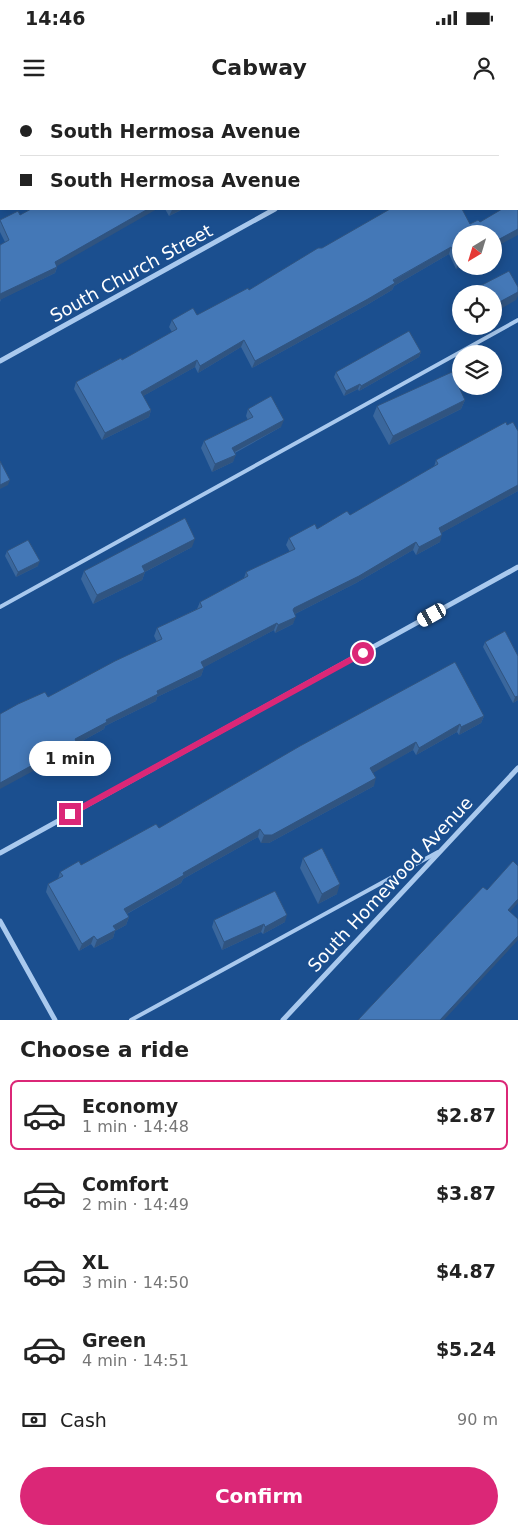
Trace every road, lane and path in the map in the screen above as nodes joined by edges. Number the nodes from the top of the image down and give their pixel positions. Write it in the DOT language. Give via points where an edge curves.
graph roads {
  1 [pos="273,210"];
  2 [pos="518,320"];
  3 [pos="0,361"];
  4 [pos="518,567"];
  5 [pos="0,607"];
  6 [pos="518,768"];
  7 [pos="440,851"];
  8 [pos="0,852"];
  9 [pos="0,921"];
  10 [pos="55,1020"];
  11 [pos="130,1020"];
  12 [pos="283,1020"];
  1 -- 3 [label="street, South Church Street"];
  2 -- 5 [label="lane"];
  4 -- 8 [label="street"];
  6 -- 7 [label="street, South Homewood Avenue"];
  7 -- 11 [label="lane"];
  7 -- 12 [label="street, South Homewood Avenue"];
  9 -- 10 [label="street"];
}
